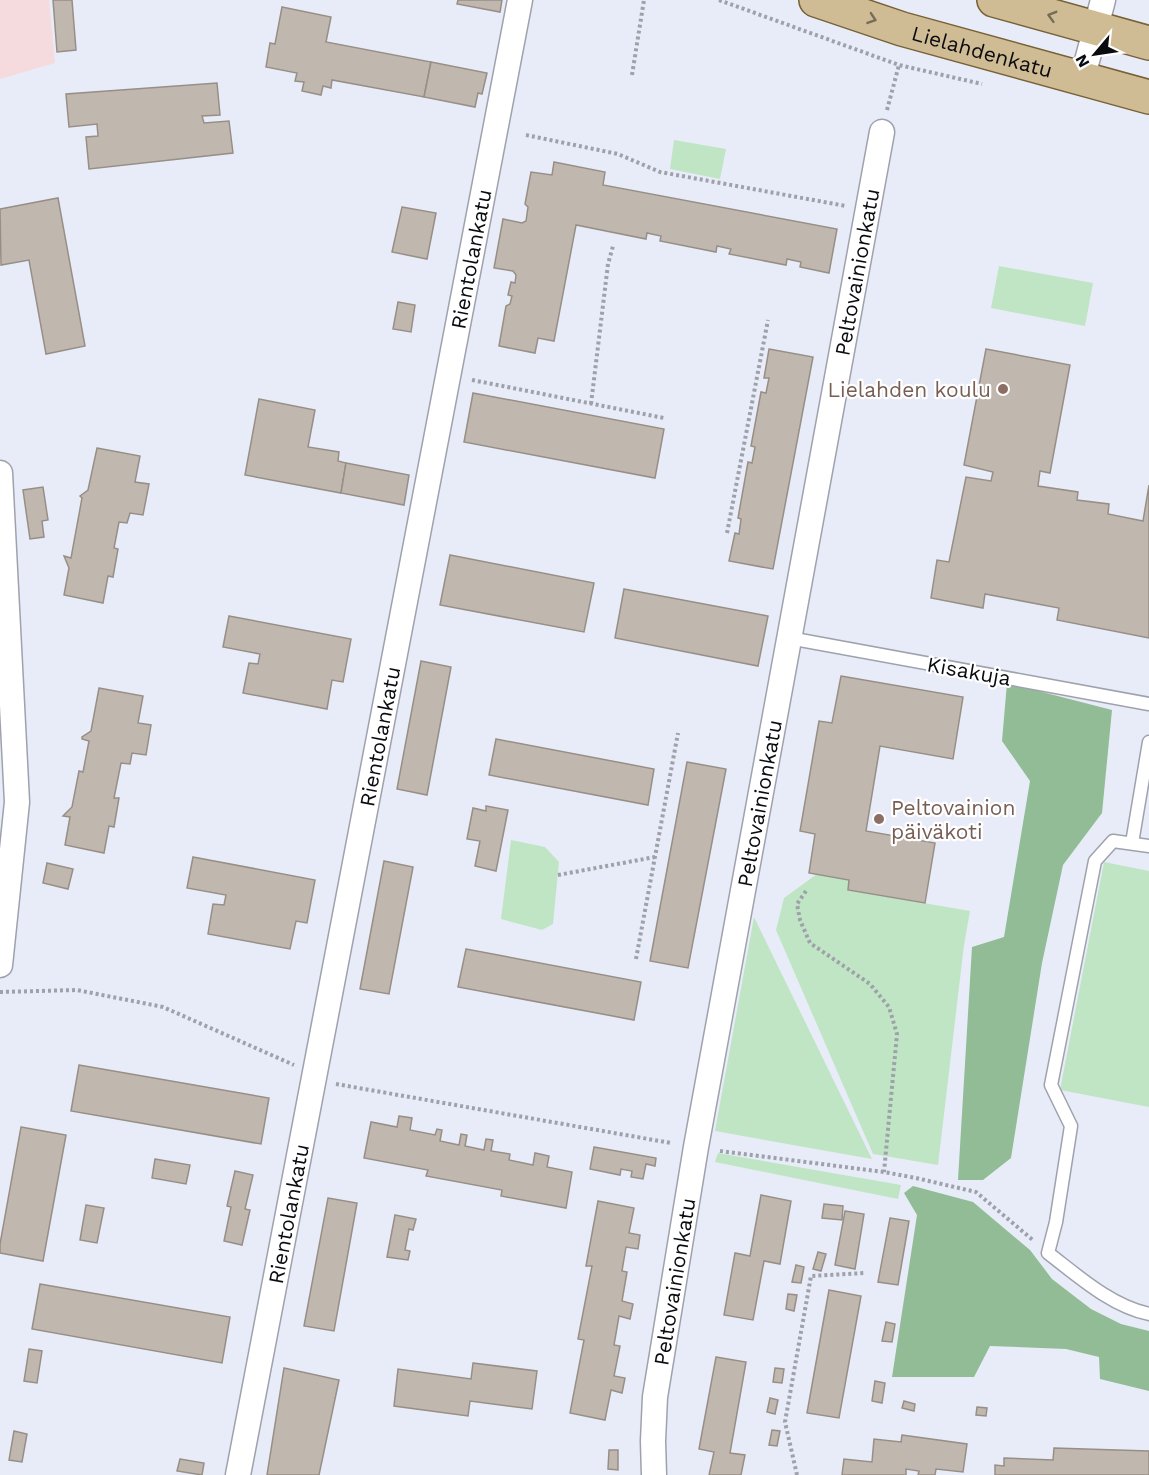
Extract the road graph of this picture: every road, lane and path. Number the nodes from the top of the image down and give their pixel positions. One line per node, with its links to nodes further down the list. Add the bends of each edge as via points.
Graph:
1 (520, 0): 16 (street, Rientolankatu)
2 (644, 0): 8 (path)
3 (816, 0): 9 (main road, Lielahdenkatu, one-way to 9, via 902,29)
4 (994, 0): 5 (main road, one-way to 4)
5 (1100, 14): 6 (main road); 9 (street)
6 (1149, 43)
7 (899, 64): 11 (path)
8 (632, 75)
9 (1083, 80): 10 (main road, Lielahdenkatu)
10 (1149, 97)
11 (882, 132): 13 (street, Peltovainionkatu)
12 (526, 135): 13 (path, via 618,154 660,172)
13 (867, 210): 21 (street, Peltovainionkatu)
14 (613, 246): 17 (path)
15 (768, 320): 20 (path)
16 (448, 375): 17 (path); 35 (street, Rientolankatu)
17 (591, 404): 18 (path)
18 (664, 418)
19 (0, 472): 26 (street)
20 (727, 533)
21 (789, 638): 22 (lane, Kisakuja); 36 (street, Peltovainionkatu)
22 (1149, 704)
23 (678, 733): 29 (path)
24 (1149, 742): 27 (lane)
25 (0, 779): 26 (street)
26 (17, 802): 33 (street)
27 (1132, 843): 28 (lane); 38 (lane, via 1113,841 1095,861 1051,1085 1071,1126)
28 (1149, 846)
29 (655, 857): 30 (path); 32 (path)
30 (558, 875)
31 (806, 891): 37 (path, via 797,904 810,943 870,984 889,1007 897,1034)
32 (636, 959)
33 (0, 965)
34 (0, 992): 35 (path, via 77,990 163,1007)
35 (314, 1074): 36 (path, via 336,1084); 41 (street, Rientolankatu)
36 (696, 1147): 37 (path); 42 (street, Peltovainionkatu, via 655,1397)
37 (884, 1172): 38 (path, via 976,1192)
38 (1048, 1253): 40 (lane, via 1100,1292)
39 (864, 1274): 43 (path, via 811,1276 785,1422)
40 (1149, 1314)
41 (238, 1475)
42 (654, 1475)
43 (797, 1475)

